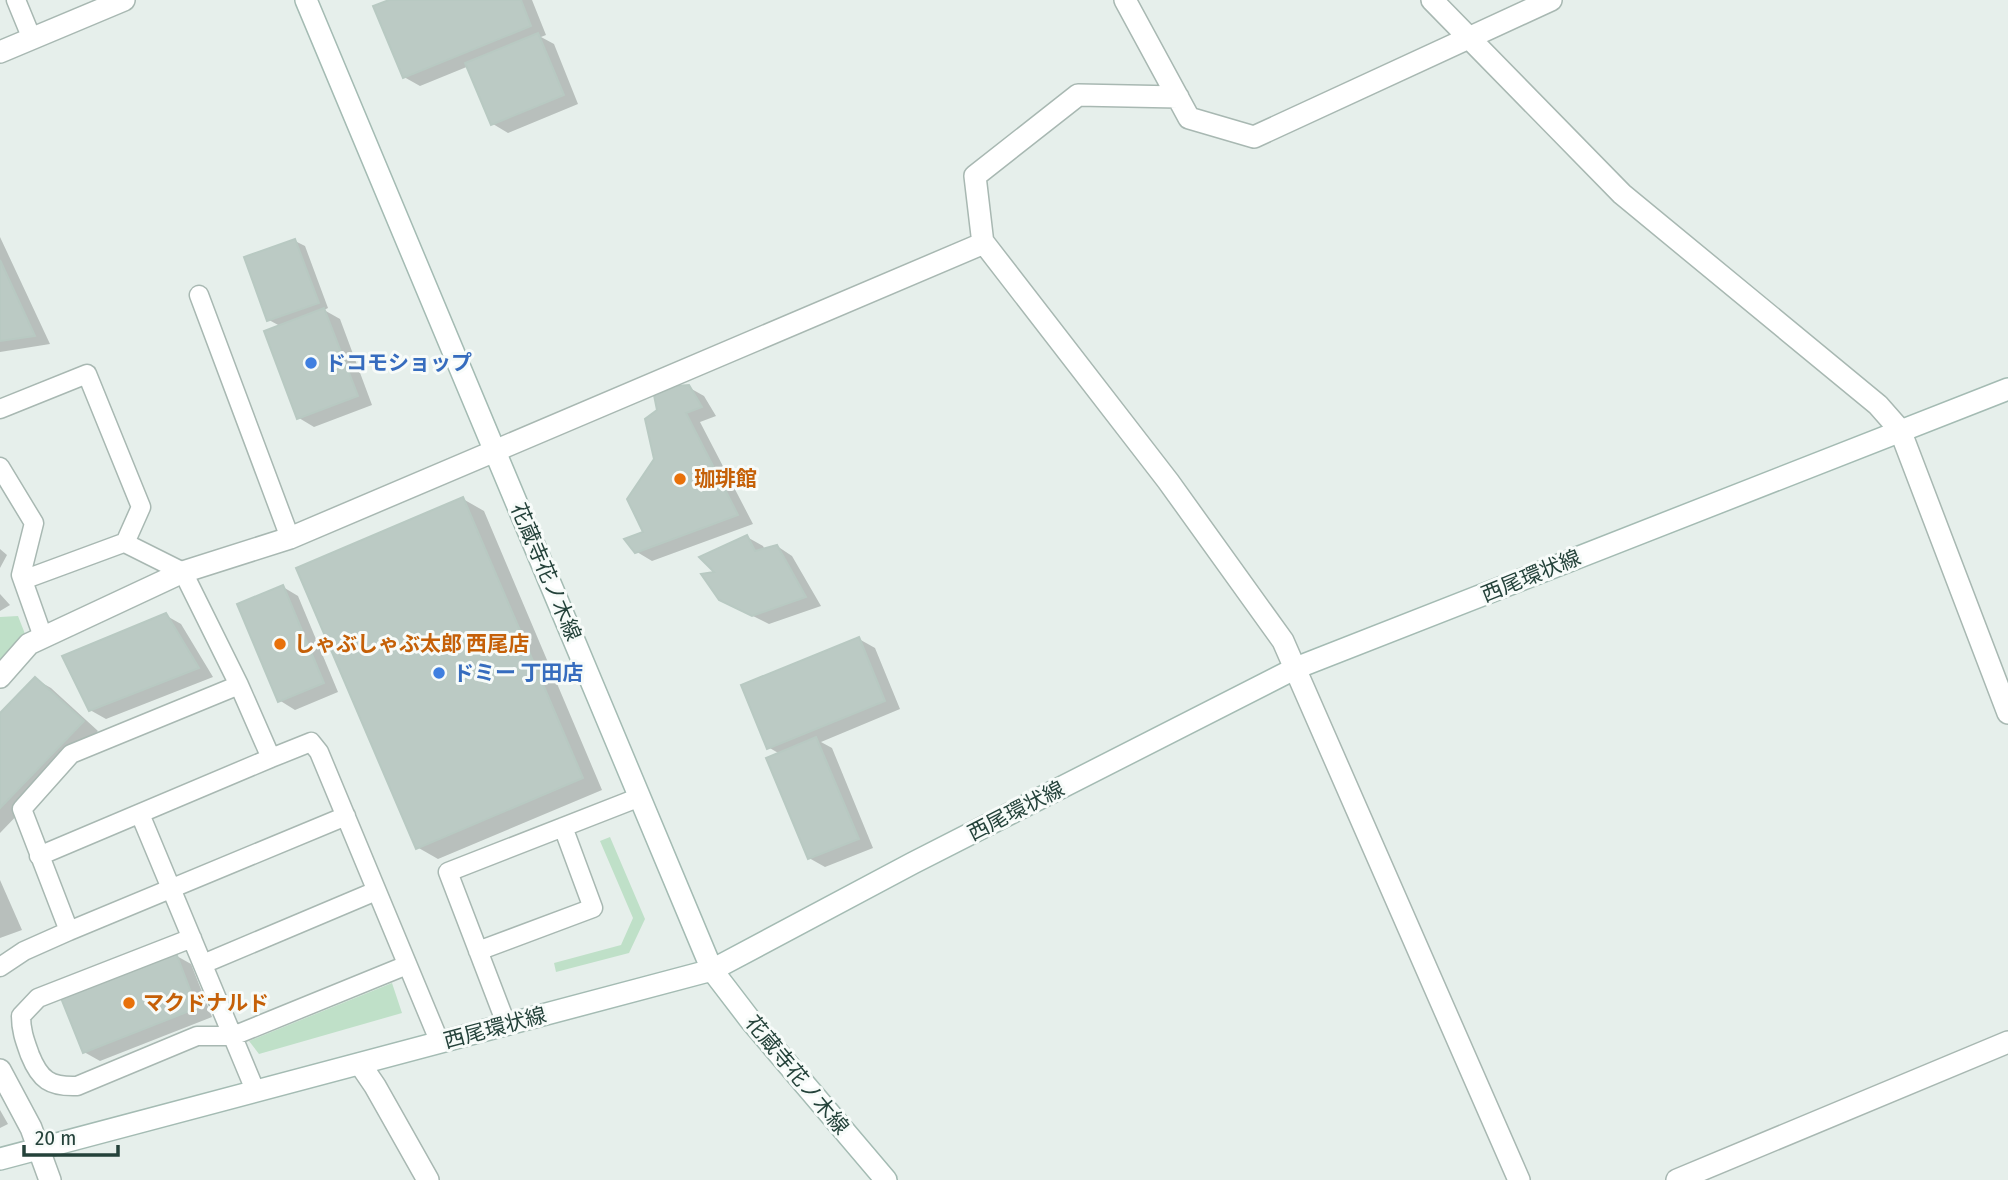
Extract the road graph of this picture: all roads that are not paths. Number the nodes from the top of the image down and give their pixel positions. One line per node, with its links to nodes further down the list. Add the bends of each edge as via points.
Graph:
1 (16, 0): 8 (lane)
2 (124, 0): 8 (street)
3 (306, 0): 16 (street, 花蔵寺花ノ木線)
4 (1125, 0): 10 (street)
5 (1432, 0): 7 (street)
6 (1551, 0): 7 (street)
7 (1469, 37): 10 (street, via 1254,137 1189,118); 15 (street, via 1622,194 1878,405)
8 (32, 39): 9 (street)
9 (0, 52)
10 (1178, 97): 11 (street, via 1078,95 975,176)
11 (983, 244): 16 (street); 23 (street, via 1168,481 1283,641)
12 (200, 295): 18 (lane)
13 (2008, 389): 15 (street, 西尾環状線)
14 (0, 410): 19 (lane, via 87,374 141,507)
15 (1900, 430): 23 (street, 西尾環状線); 26 (street)
16 (495, 451): 18 (street); 28 (street, 花蔵寺花ノ木線)
17 (0, 467): 21 (lane, via 34,523)
18 (290, 538): 20 (street)
19 (126, 542): 20 (lane); 21 (lane)
20 (183, 572): 22 (street); 25 (lane)
21 (23, 580): 22 (lane)
22 (43, 637): 24 (street, via 29,644)
23 (1296, 668): 41 (street, 西尾環状線); 54 (street)
24 (0, 677)
25 (239, 685): 27 (lane); 32 (lane, via 71,754 22,809)
26 (2008, 713)
27 (271, 758): 29 (lane); 30 (lane, via 311,742)
28 (640, 797): 31 (lane); 41 (street, 花蔵寺花ノ木線)
29 (140, 814): 32 (lane); 33 (lane)
30 (346, 816): 33 (lane); 34 (lane)
31 (563, 827): 37 (lane, via 593,908); 37 (lane, via 447,872)
32 (39, 856): 35 (lane)
33 (171, 888): 35 (lane); 36 (lane)
34 (376, 891): 38 (lane); 39 (lane)
35 (69, 931): 40 (lane)
36 (192, 938): 38 (lane); 43 (lane, via 38,998 21,1016 21,1031 38,1074 57,1084 77,1086 197,1036)
37 (478, 951): 42 (lane)
38 (203, 964): 43 (lane)
39 (407, 965): 43 (lane); 45 (lane)
40 (0, 967)
41 (712, 970): 42 (street, 西尾環状線); 53 (street, 花蔵寺花ノ木線)
42 (507, 1026): 45 (street, 西尾環状線)
43 (233, 1036): 48 (lane)
44 (2008, 1042): 55 (street)
45 (440, 1043): 46 (street, 西尾環状線)
46 (360, 1064): 48 (street, 西尾環状線); 52 (street)
47 (0, 1070): 49 (street)
48 (256, 1090): 49 (street, 西尾環状線)
49 (38, 1149): 50 (street, 西尾環状線); 51 (street)
50 (0, 1160)
51 (50, 1180)
52 (428, 1180)
53 (886, 1180)
54 (1519, 1180)
55 (1677, 1180)

